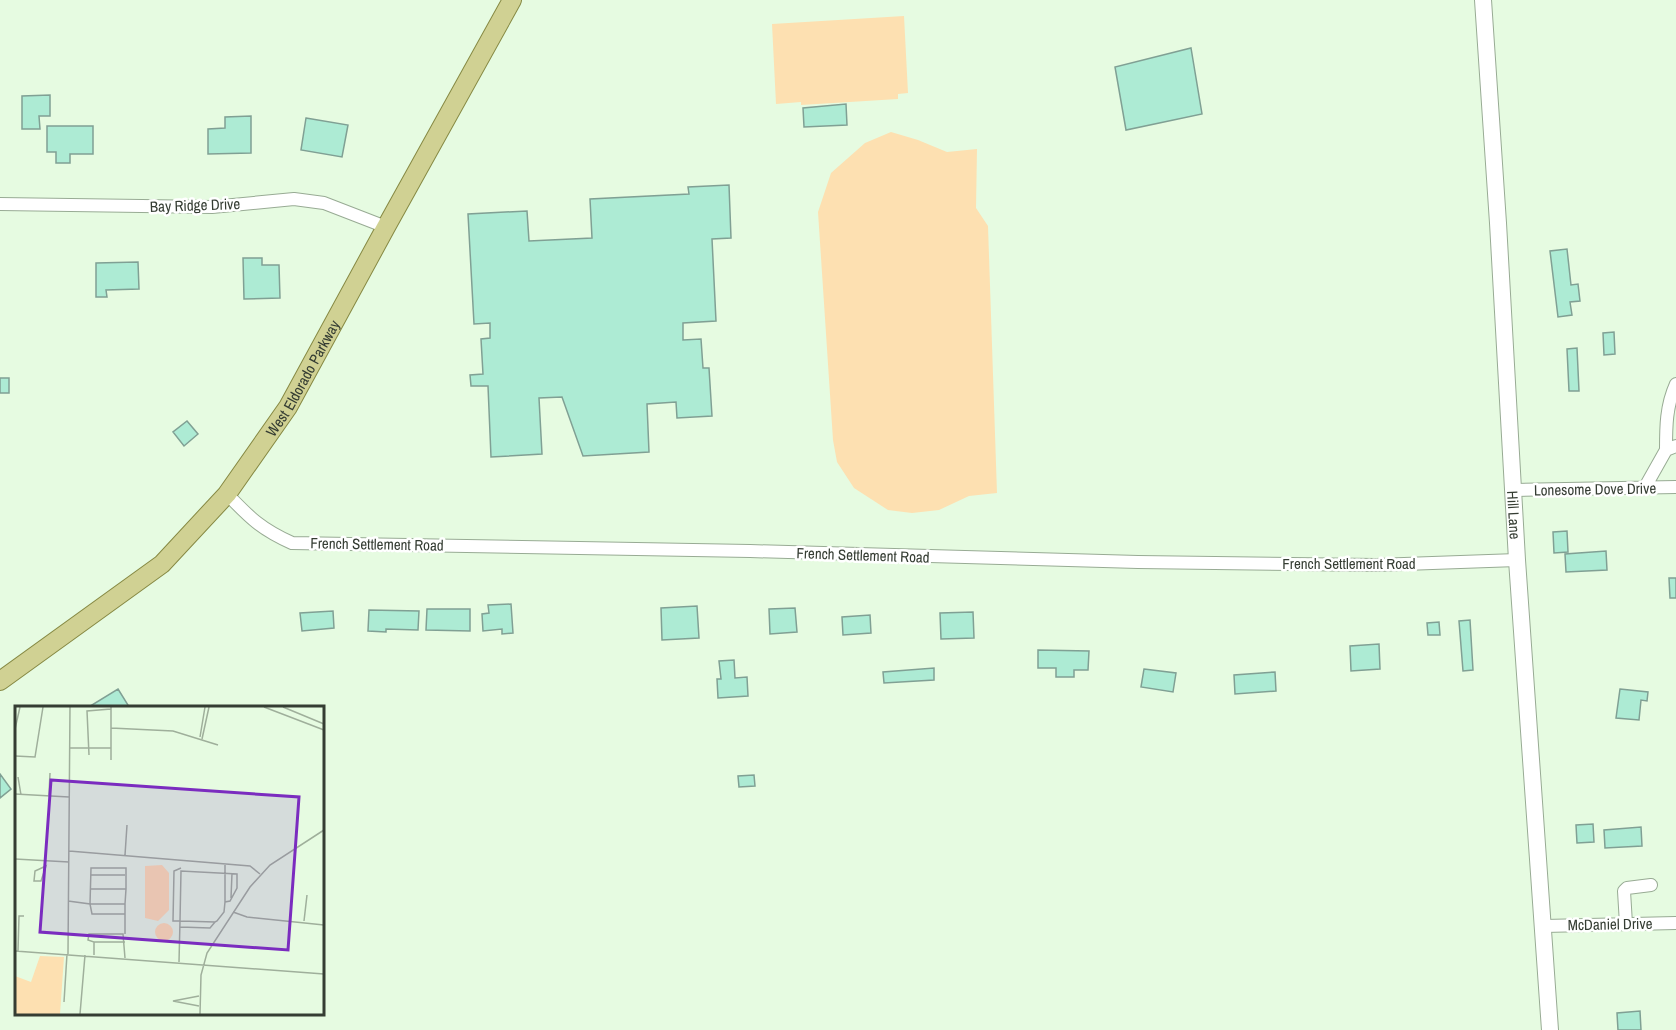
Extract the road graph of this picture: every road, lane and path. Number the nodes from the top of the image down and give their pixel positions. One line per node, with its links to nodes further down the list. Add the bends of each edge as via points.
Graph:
1 (512, 0): 4 (main road, West Eldorado Parkway)
2 (1484, 0): 9 (street, Hill Lane)
3 (0, 204): 4 (street, Bay Ridge Drive, via 212,207 294,199 324,203)
4 (386, 227): 10 (main road, West Eldorado Parkway, via 288,407)
5 (1676, 384): 6 (street, via 1667,415)
6 (1671, 448): 8 (street)
7 (1676, 487): 8 (street, Lonesome Dove Drive)
8 (1644, 489): 9 (street, Lonesome Dove Drive)
9 (1514, 490): 11 (street, Hill Lane)
10 (227, 494): 11 (street, French Settlement Road, via 253,521 292,543 1138,562 1376,565); 12 (main road, West Eldorado Parkway, via 162,564)
11 (1517, 560): 16 (street, Hill Lane)
12 (0, 681)
13 (1651, 885): 15 (street, via 1624,891)
14 (1676, 923): 15 (street, McDaniel Drive)
15 (1626, 924): 16 (street, McDaniel Drive)
16 (1544, 926): 17 (street, Hill Lane)
17 (1550, 1030)

